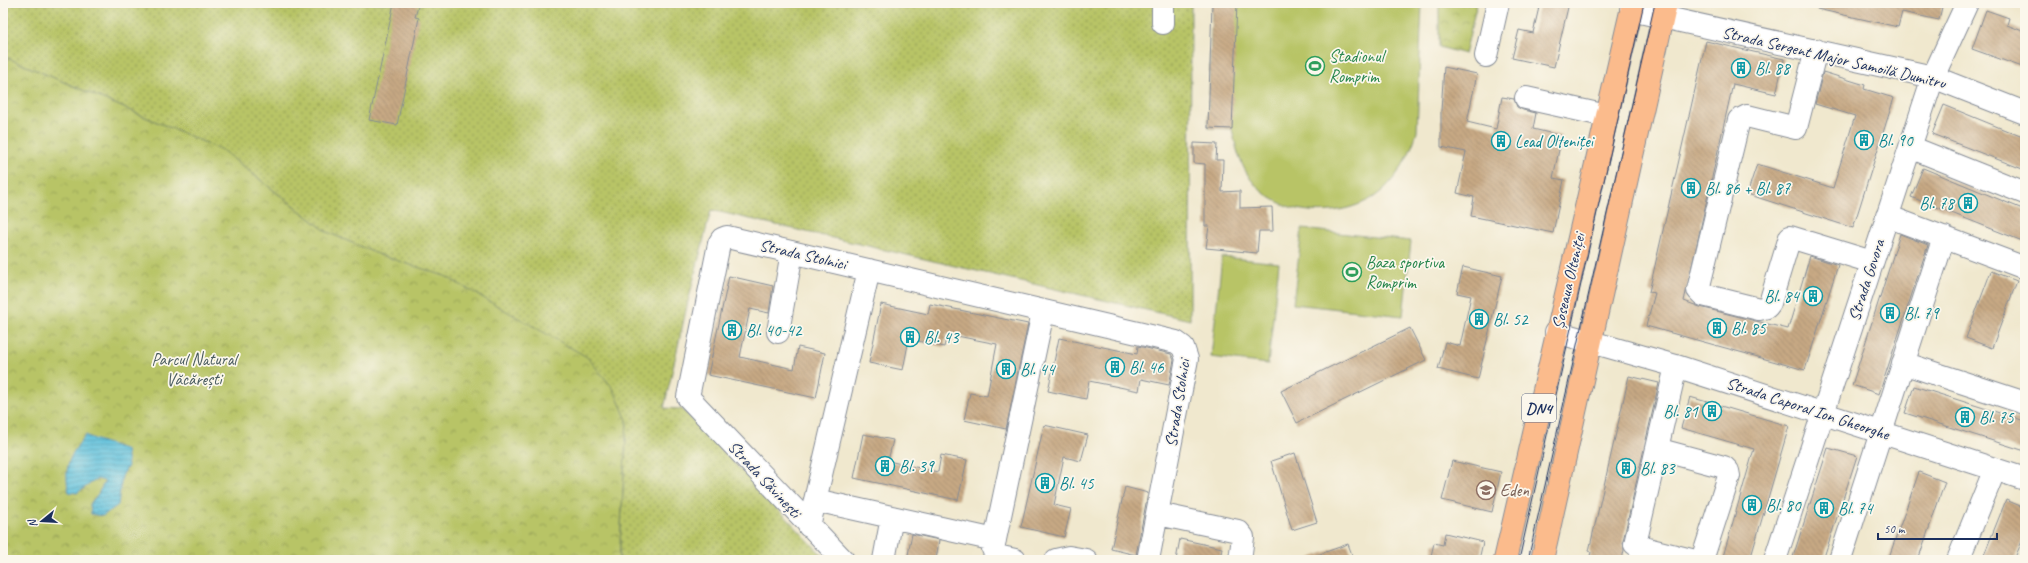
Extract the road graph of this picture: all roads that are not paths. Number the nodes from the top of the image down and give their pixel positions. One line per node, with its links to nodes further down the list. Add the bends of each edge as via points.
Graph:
1 (1498, 3): 6 (street)
2 (1967, 3): 7 (street, Strada Govora)
3 (1632, 6): 4 (street, Strada Sergent Major Samoilă Dumitru); 10 (main road, Șoseaua Olteniței / DN4)
4 (1664, 10): 5 (street, Strada Sergent Major Samoilă Dumitru); 22 (main road, Șoseaua Olteniței / DN4)
5 (1816, 50): 7 (street, Strada Sergent Major Samoilă Dumitru); 16 (street, via 1796,128 1747,116 1739,120 1698,290 1703,295 1750,307 1767,307 1790,237)
6 (1486, 56)
7 (1933, 77): 9 (street, Strada Sergent Major Samoilă Dumitru); 11 (street, Strada Govora)
8 (1526, 98): 10 (street)
9 (2025, 113)
10 (1607, 116): 21 (main road, Șoseaua Olteniței / DN4)
11 (1910, 147): 12 (street); 13 (street, Strada Govora)
12 (2025, 193)
13 (1887, 216): 14 (street); 16 (street, Strada Govora)
14 (1944, 237): 17 (street); 23 (street)
15 (792, 252): 18 (street, Strada Stolnici); 20 (street); 25 (street, Strada Stolnici, via 722,238)
16 (1872, 262): 27 (street, Strada Govora)
17 (2025, 268)
18 (869, 270): 19 (street, Strada Stolnici); 32 (street)
19 (1042, 312): 33 (street, Strada Stolnici, via 1176,342 1183,347 1187,359); 36 (street)
20 (778, 332)
21 (1556, 332): 22 (street, Strada Caporal Ion Gheorghe); 44 (main road, Șoseaua Olteniței / DN4)
22 (1590, 340): 24 (street, Strada Caporal Ion Gheorghe); 45 (main road, Șoseaua Olteniței / DN4)
23 (1903, 363): 26 (street); 28 (street)
24 (1676, 366): 27 (street, Strada Caporal Ion Gheorghe); 29 (street)
25 (688, 397): 35 (street, Strada Săvinești)
26 (2025, 403)
27 (1823, 413): 28 (street, Strada Caporal Ion Gheorghe); 48 (street, Strada Govora)
28 (1881, 432): 30 (street, Strada Caporal Ion Gheorghe); 49 (street)
29 (1657, 449): 46 (street, via 1635,544 1639,548); 47 (street, via 1724,467 1728,471 1729,476)
30 (1995, 469): 31 (street, Strada Caporal Ion Gheorghe); 50 (street)
31 (2025, 479)
32 (815, 500): 34 (street, Strada Săvinești); 35 (street)
33 (1158, 514): 42 (street); 43 (street, via 1238,531 1243,537)
34 (892, 517): 36 (street, Strada Săvinești); 38 (street)
35 (809, 526): 37 (street, Strada Săvinești)
36 (995, 540): 39 (street, via 994,554)
37 (843, 560)
38 (884, 560)
39 (1015, 560)
40 (1056, 560): 41 (street, via 1069,557)
41 (1086, 560)
42 (1148, 560)
43 (1240, 560)
44 (1505, 560)
45 (1542, 560)
46 (1691, 560)
47 (1702, 560)
48 (1775, 560)
49 (1840, 560)
50 (1958, 560)

